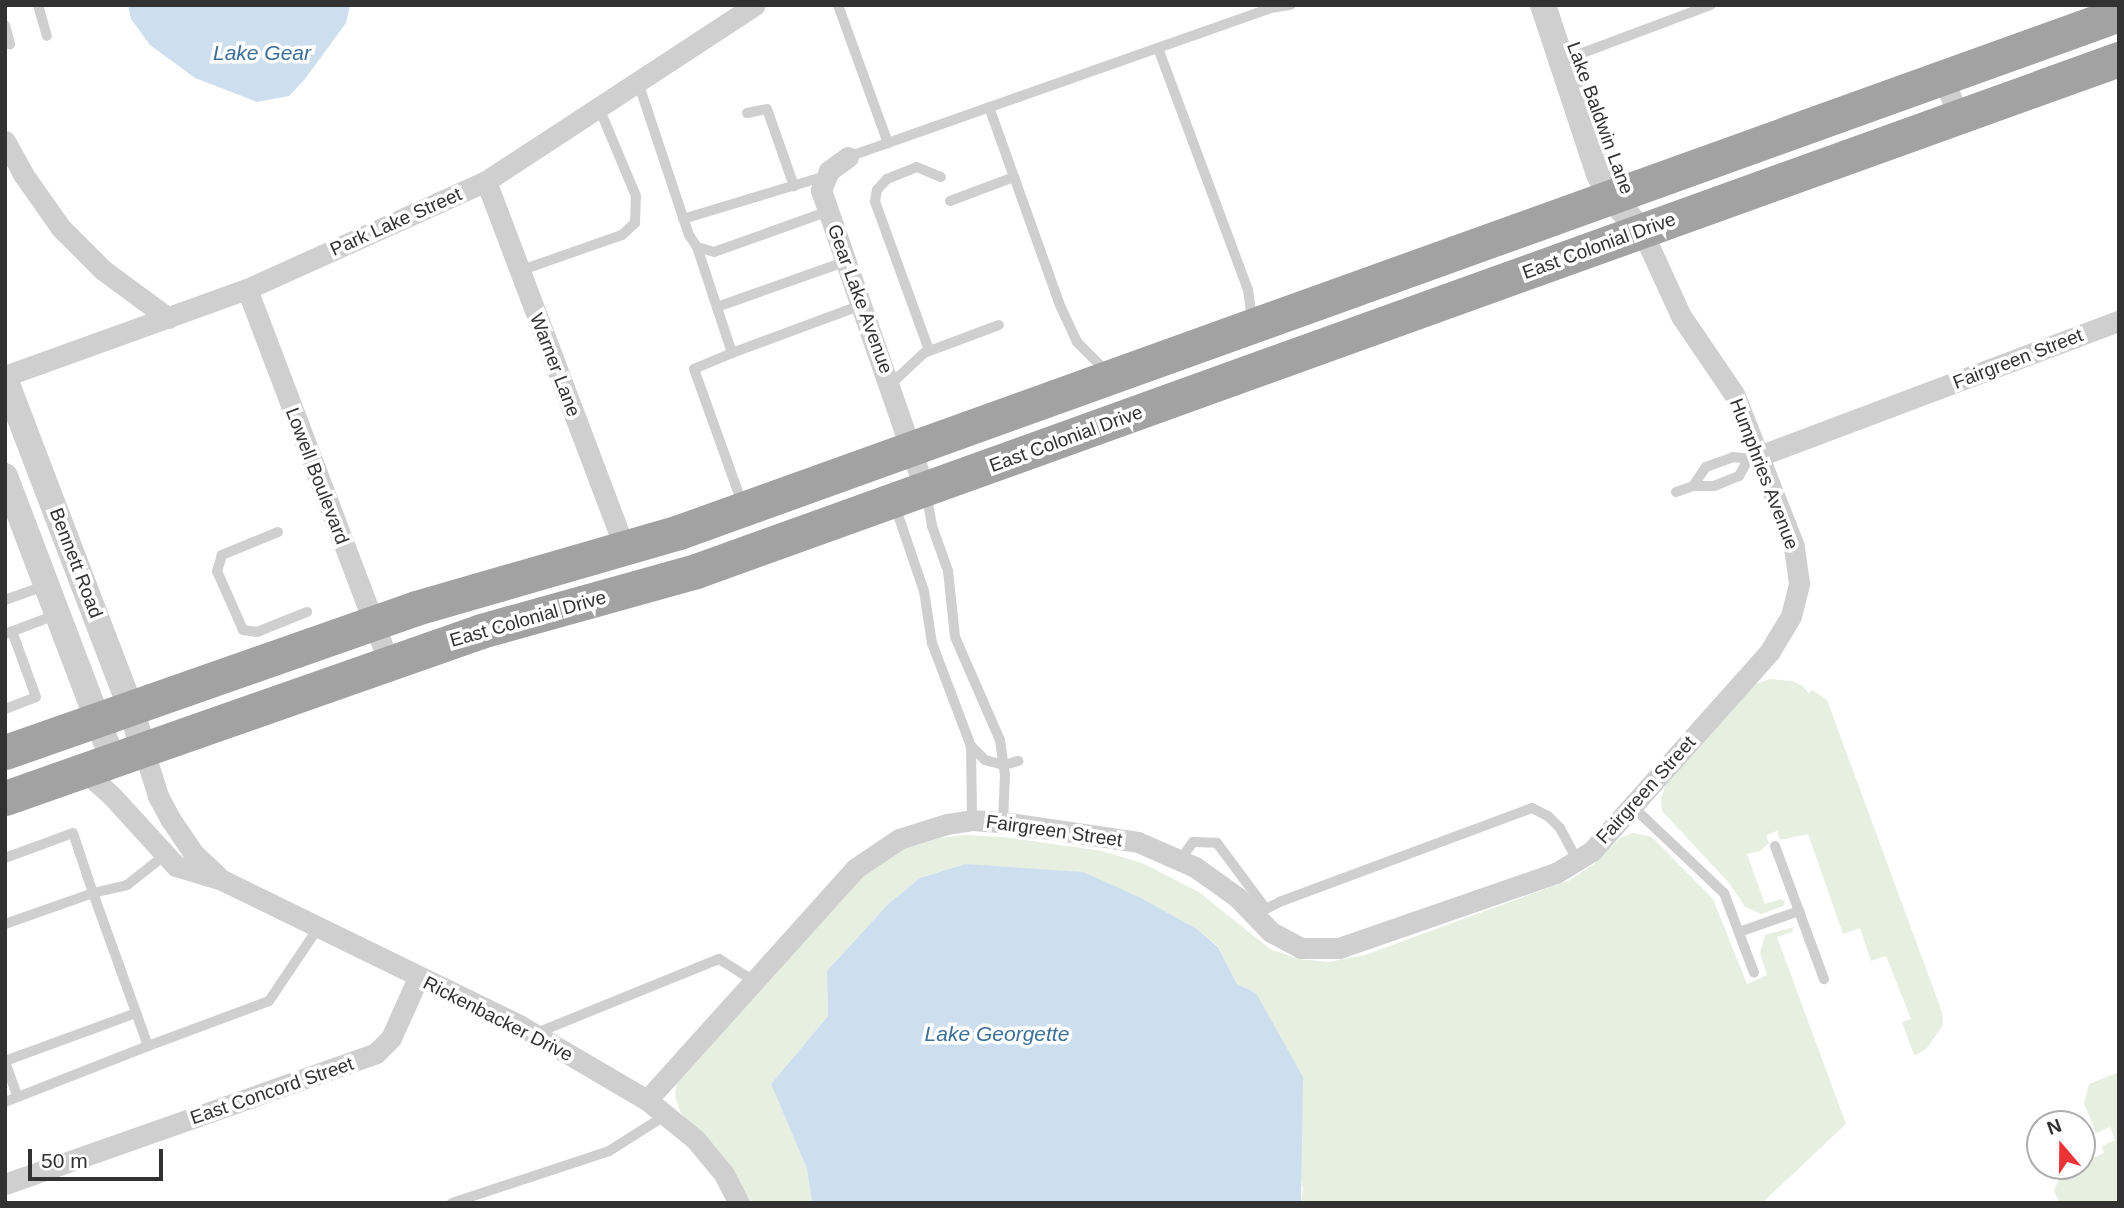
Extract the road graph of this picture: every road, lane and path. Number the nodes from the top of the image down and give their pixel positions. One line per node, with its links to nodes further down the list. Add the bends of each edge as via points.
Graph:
1 (38, 5): 10 (lane)
2 (755, 5): 16 (street, Park Lake Street)
3 (838, 5): 22 (lane)
4 (1291, 5): 12 (lane)
5 (1543, 5): 30 (street, Lake Baldwin Lane, via 1599,174)
6 (1560, 5): 13 (street, Lake Baldwin Lane)
7 (1711, 5): 13 (lane)
8 (2104, 16): 15 (highway)
9 (5, 25): 11 (lane)
10 (47, 36)
11 (10, 44)
12 (1158, 48): 17 (lane); 44 (lane, via 1248,290)
13 (1577, 55): 30 (street, Lake Baldwin Lane)
14 (2119, 59): 20 (highway, East Colonial Drive)
15 (1943, 78): 20 (street); 30 (highway)
16 (638, 82): 18 (street, Park Lake Street); 33 (lane)
17 (989, 107): 22 (lane); 27 (lane)
18 (599, 108): 28 (street, Park Lake Street); 37 (lane, via 636,196 635,223 622,235)
19 (747, 113): 29 (lane, via 767,109)
20 (1959, 117): 34 (highway, East Colonial Drive)
21 (5, 141): 24 (street)
22 (888, 143): 23 (lane)
23 (848, 157): 25 (street)
24 (12, 169): 41 (street, via 103,270)
25 (825, 176): 29 (lane); 32 (street, Gear Lake Avenue, via 821,190)
26 (941, 177): 45 (lane, via 917,167 887,179 877,190 875,202)
27 (1014, 177): 31 (lane); 47 (lane, via 1077,342)
28 (486, 181): 37 (street, Warner Lane); 38 (street, Park Lake Street)
29 (794, 186): 33 (lane)
30 (1618, 195): 34 (street, Lake Baldwin Lane); 44 (highway)
31 (950, 201)
32 (829, 211): 35 (lane, via 714,252); 36 (street, Gear Lake Avenue)
33 (683, 219): 35 (lane)
34 (1642, 231): 50 (highway, East Colonial Drive); 52 (street, Humphries Avenue, via 1682,316 1734,394)
35 (697, 247): 40 (lane)
36 (846, 261): 39 (street, Gear Lake Avenue); 40 (lane)
37 (519, 271): 60 (street, Warner Lane)
38 (247, 289): 41 (street, Park Lake Street); 67 (street, Lowell Boulevard)
39 (862, 304): 46 (lane); 49 (street, Gear Lake Avenue)
40 (717, 307): 46 (lane)
41 (168, 318): 48 (street, Park Lake Street)
42 (2119, 321): 52 (street, Fairgreen Street)
43 (999, 325): 45 (lane)
44 (1253, 327): 47 (highway); 50 (highway, via 1235,359)
45 (929, 351): 49 (lane)
46 (732, 353): 57 (lane, via 694,369)
47 (1112, 377): 51 (highway)
48 (5, 378): 71 (street, Bennett Road)
49 (891, 384): 51 (street, Gear Lake Avenue)
50 (1198, 391): 56 (highway, East Colonial Drive)
51 (914, 449): 56 (street); 56 (street, Gear Lake Avenue); 57 (highway)
52 (1754, 458): 54 (lane, via 1740,476 1714,486); 54 (lane, via 1733,457 1706,467); 69 (street, Humphries Avenue, via 1794,546 1799,583 1791,616)
53 (5, 476): 61 (street, Bennett Road)
54 (1693, 486): 55 (lane)
55 (1676, 492)
56 (910, 495): 62 (highway, East Colonial Drive); 74 (lane, via 932,643); 78 (lane, via 932,526 948,571 955,637 1000,740)
57 (745, 509): 59 (highway)
58 (278, 532): 65 (lane, via 222,555 218,571 243,630 257,632)
59 (679, 532): 60 (highway); 62 (highway, via 643,561)
60 (625, 549): 64 (highway, via 610,573); 67 (highway)
61 (47, 585): 63 (lane); 66 (street, Bennett Road)
62 (628, 591): 64 (highway, East Colonial Drive)
63 (5, 600)
64 (558, 609): 70 (highway, East Colonial Drive)
65 (307, 612)
66 (58, 614): 68 (lane); 73 (street, Bennett Road)
67 (373, 622): 70 (street, Lowell Boulevard); 71 (highway)
68 (9, 633): 72 (lane, via 36,696)
69 (1770, 650): 80 (street, Fairgreen Street)
70 (389, 662): 76 (highway, East Colonial Drive)
71 (130, 706): 73 (highway); 76 (street, Bennett Road)
72 (5, 709)
73 (98, 718): 75 (highway); 76 (street, Bennett Road)
74 (971, 746): 78 (lane, via 985,760); 82 (lane)
75 (5, 752)
76 (112, 759): 79 (highway, East Colonial Drive); 81 (street, Rickenbacker Drive); 81 (street, Rickenbacker Drive); 89 (street, Rickenbacker Drive, via 155,787 193,853)
77 (1018, 761): 78 (lane)
78 (1004, 765): 83 (lane)
79 (5, 798)
80 (1632, 806): 88 (street, Fairgreen Street); 95 (lane, via 1724,893)
81 (132, 817): 85 (street, Rickenbacker Drive)
82 (972, 820): 83 (street, Fairgreen Street); 99 (street, Fairgreen Street, via 899,839 856,868)
83 (1003, 822): 87 (street, Fairgreen Street, via 1138,842)
84 (1774, 846): 91 (lane)
85 (165, 855): 89 (street, Rickenbacker Drive, via 176,866); 90 (lane, via 127,886)
86 (5, 858): 90 (lane, via 74,833)
87 (1180, 860): 92 (street, Fairgreen Street); 92 (lane, via 1194,842 1217,843)
88 (1577, 860): 92 (street, Fairgreen Street, via 1556,873 1339,948 1301,948 1271,932); 92 (lane, via 1560,828 1532,808)
89 (222, 880): 94 (street, Rickenbacker Drive)
90 (93, 894): 93 (lane); 100 (lane)
91 (1799, 911): 95 (lane); 98 (lane)
92 (1260, 912)
93 (5, 924)
94 (318, 928): 97 (street, Rickenbacker Drive); 102 (lane, via 269,1002)
95 (1739, 932): 96 (lane)
96 (1754, 973)
97 (418, 978): 101 (street, Rickenbacker Drive); 108 (street, East Concord Street, via 391,1038 376,1053)
98 (1824, 979)
99 (754, 981): 101 (lane, via 719,958); 105 (street, Fairgreen Street)
100 (136, 1013): 102 (lane); 103 (lane)
101 (534, 1034): 105 (street, Rickenbacker Drive)
102 (148, 1046): 104 (lane)
103 (5, 1061): 104 (lane)
104 (18, 1097): 106 (lane)
105 (647, 1100): 107 (street, Rickenbacker Drive)
106 (5, 1102)
107 (666, 1115): 109 (lane, via 609,1151); 110 (street, Rickenbacker Drive, via 695,1139 724,1174)
108 (5, 1184)
109 (452, 1203)
110 (738, 1203)

